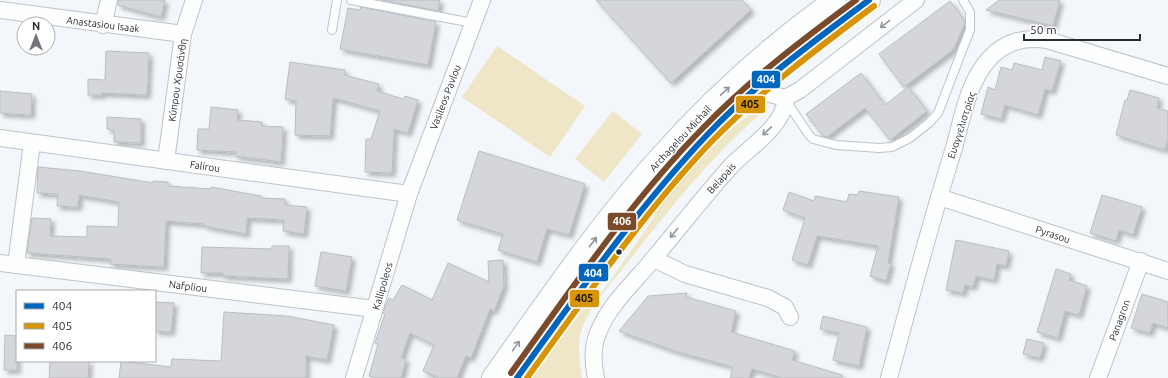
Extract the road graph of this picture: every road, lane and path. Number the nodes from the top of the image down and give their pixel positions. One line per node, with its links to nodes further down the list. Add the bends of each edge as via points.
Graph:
1 (109, 0): 13 (street)
2 (194, 0): 16 (street, Κύπρου Χρυσάνθη)
3 (338, 0): 15 (lane)
4 (351, 0): 14 (lane)
5 (482, 0): 14 (street, Vasileos Pavlou)
6 (820, 0): 12 (street)
7 (835, 0): 12 (main road, Archagelou Michail)
8 (869, 0): 18 (main road, Archagelou Michail, via 782,65)
9 (916, 0): 19 (street, one-way to 19, via 813,80)
10 (963, 0): 19 (lane, via 970,12 970,30 938,113 910,138 892,147 879,148 824,143 809,135)
11 (0, 10): 13 (street, Anastasiou Isaak)
12 (809, 19): 33 (main road, Archagelou Michail, one-way to 12, via 605,226 659,158 723,93)
13 (103, 24): 16 (street, Anastasiou Isaak)
14 (473, 24): 23 (street, Vasileos Pavlou)
15 (332, 30)
16 (183, 34): 22 (street, Κύπρου Χρυσάνθη)
17 (1168, 76): 24 (street, Ευαγγελιστρίας, via 1047,40 1014,40 988,59 979,73 970,93)
18 (750, 94): 19 (street, via 770,94); 34 (main road, Archagelou Michail, via 708,134 670,176 606,257)
19 (784, 98): 25 (street, Belapais, one-way to 25, via 785,106 777,121 732,165)
20 (0, 138): 21 (street, Falirou)
21 (32, 143): 22 (street, Falirou); 28 (street)
22 (166, 161): 23 (street, Falirou)
23 (409, 194): 30 (street, Kallipoleos)
24 (939, 197): 26 (street, Pyrasou); 36 (street, Ευαγγελιστρίας)
25 (654, 259): 31 (street, via 685,274 768,298 784,307); 35 (street, Belapais, via 625,291 597,334 594,360)
26 (1141, 261): 29 (street, Pyrasou); 37 (street, Panagron)
27 (0, 263): 28 (street, Nafpliou)
28 (16, 265): 30 (street, Nafpliou)
29 (1168, 271)
30 (375, 309): 32 (street, Kallipoleos)
31 (790, 317)
32 (354, 378)
33 (493, 378)
34 (517, 378)
35 (596, 378)
36 (889, 378)
37 (1098, 378)

